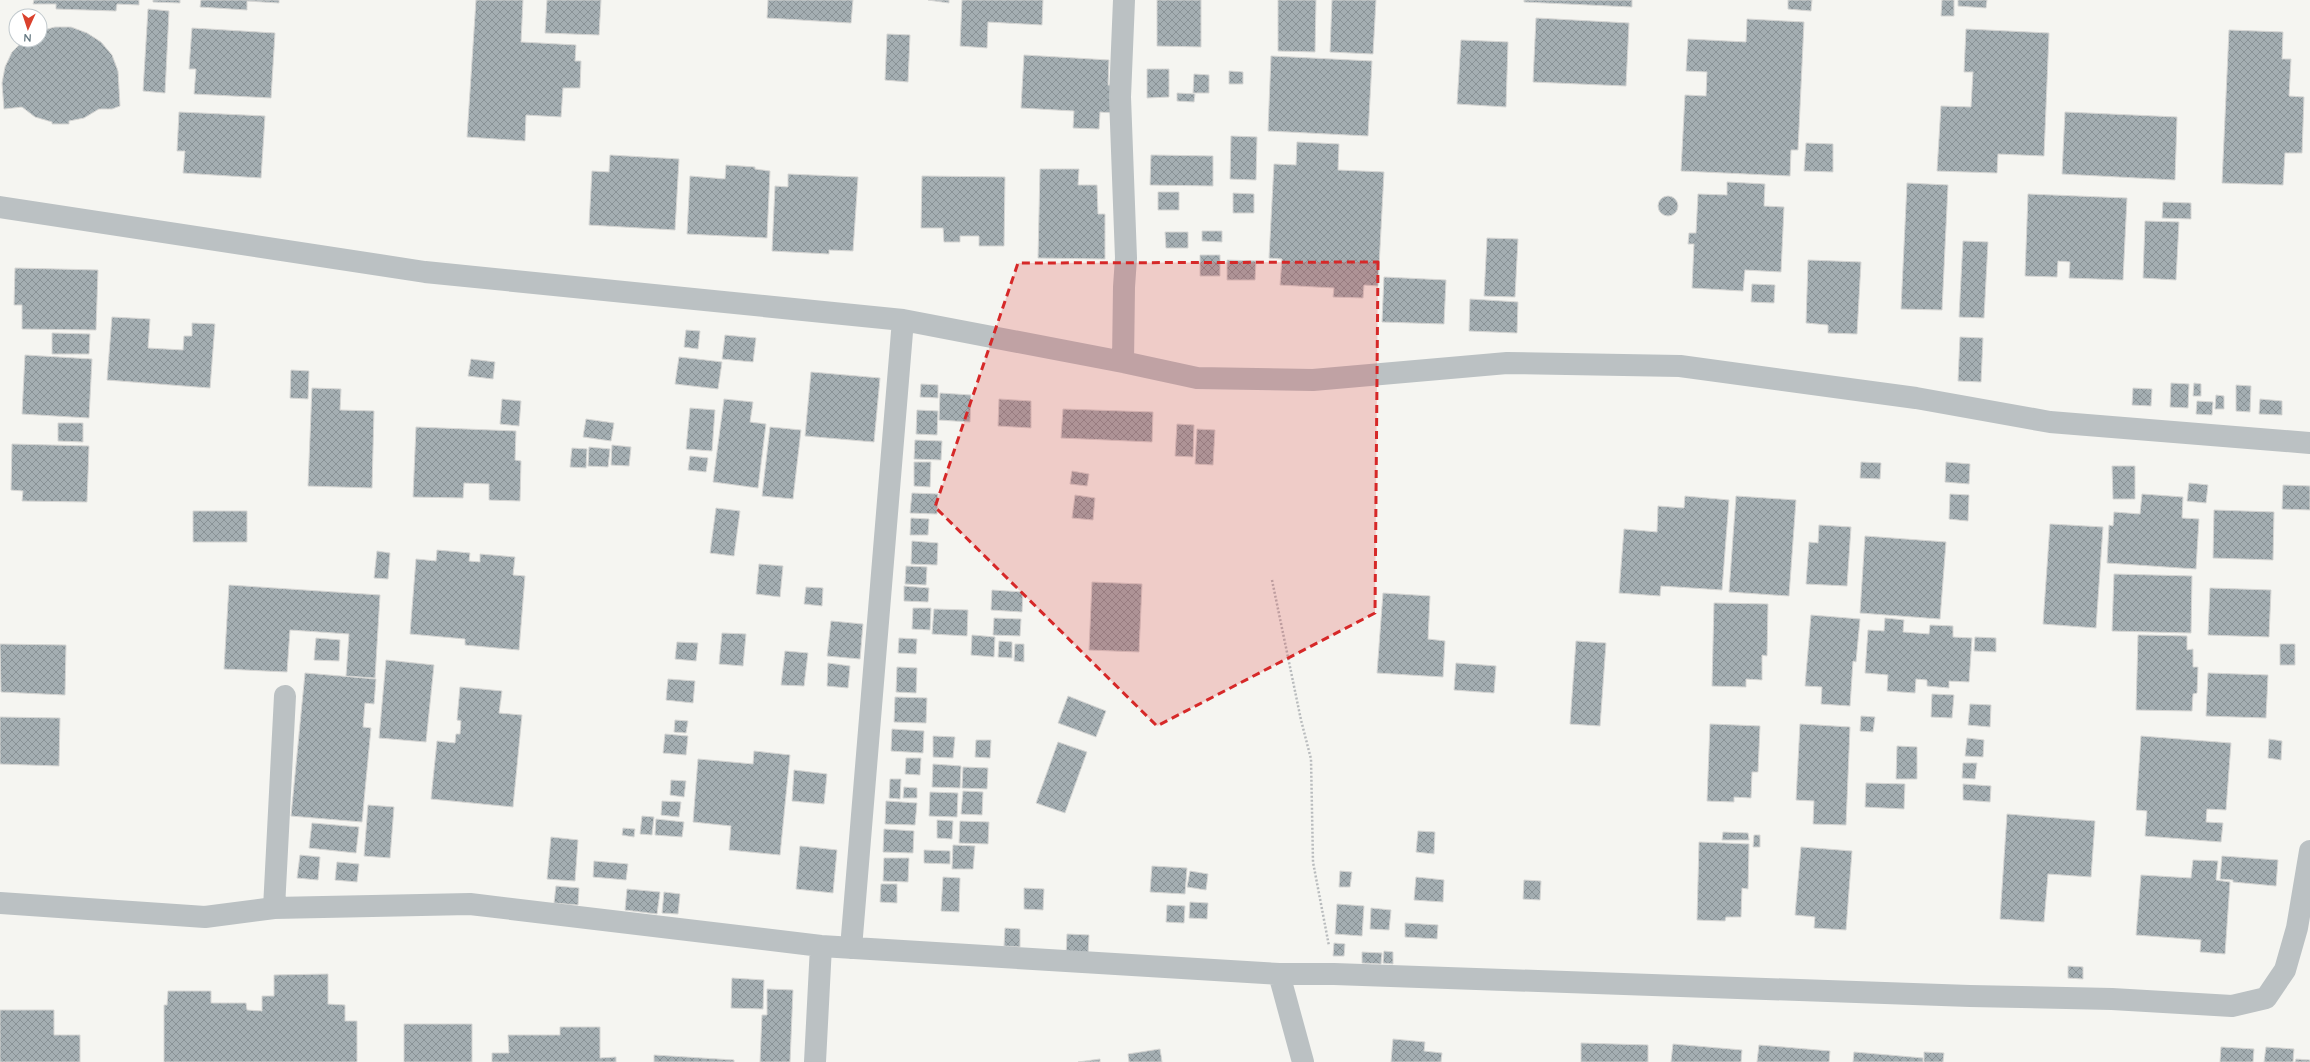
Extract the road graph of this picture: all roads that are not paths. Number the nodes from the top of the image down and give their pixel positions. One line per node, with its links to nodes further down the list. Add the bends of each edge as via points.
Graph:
1 (1124, 0): 4 (street, via 1120,97 1126,258)
2 (0, 207): 3 (street, via 425,272)
3 (903, 320): 4 (street); 11 (street)
4 (1123, 362): 5 (street, via 1197,378 1313,380 1507,363 1680,366 1916,398 2050,422)
5 (2310, 443)
6 (285, 696): 9 (street)
7 (2310, 851): 12 (street, via 2297,928 2285,970 2266,998 2232,1006 2112,999)
8 (0, 903): 9 (street, via 205,917)
9 (274, 908): 10 (street, via 470,904)
10 (821, 946): 11 (street); 13 (street)
11 (851, 948): 12 (street)
12 (1279, 974): 14 (street)
13 (815, 1062)
14 (1304, 1062)

